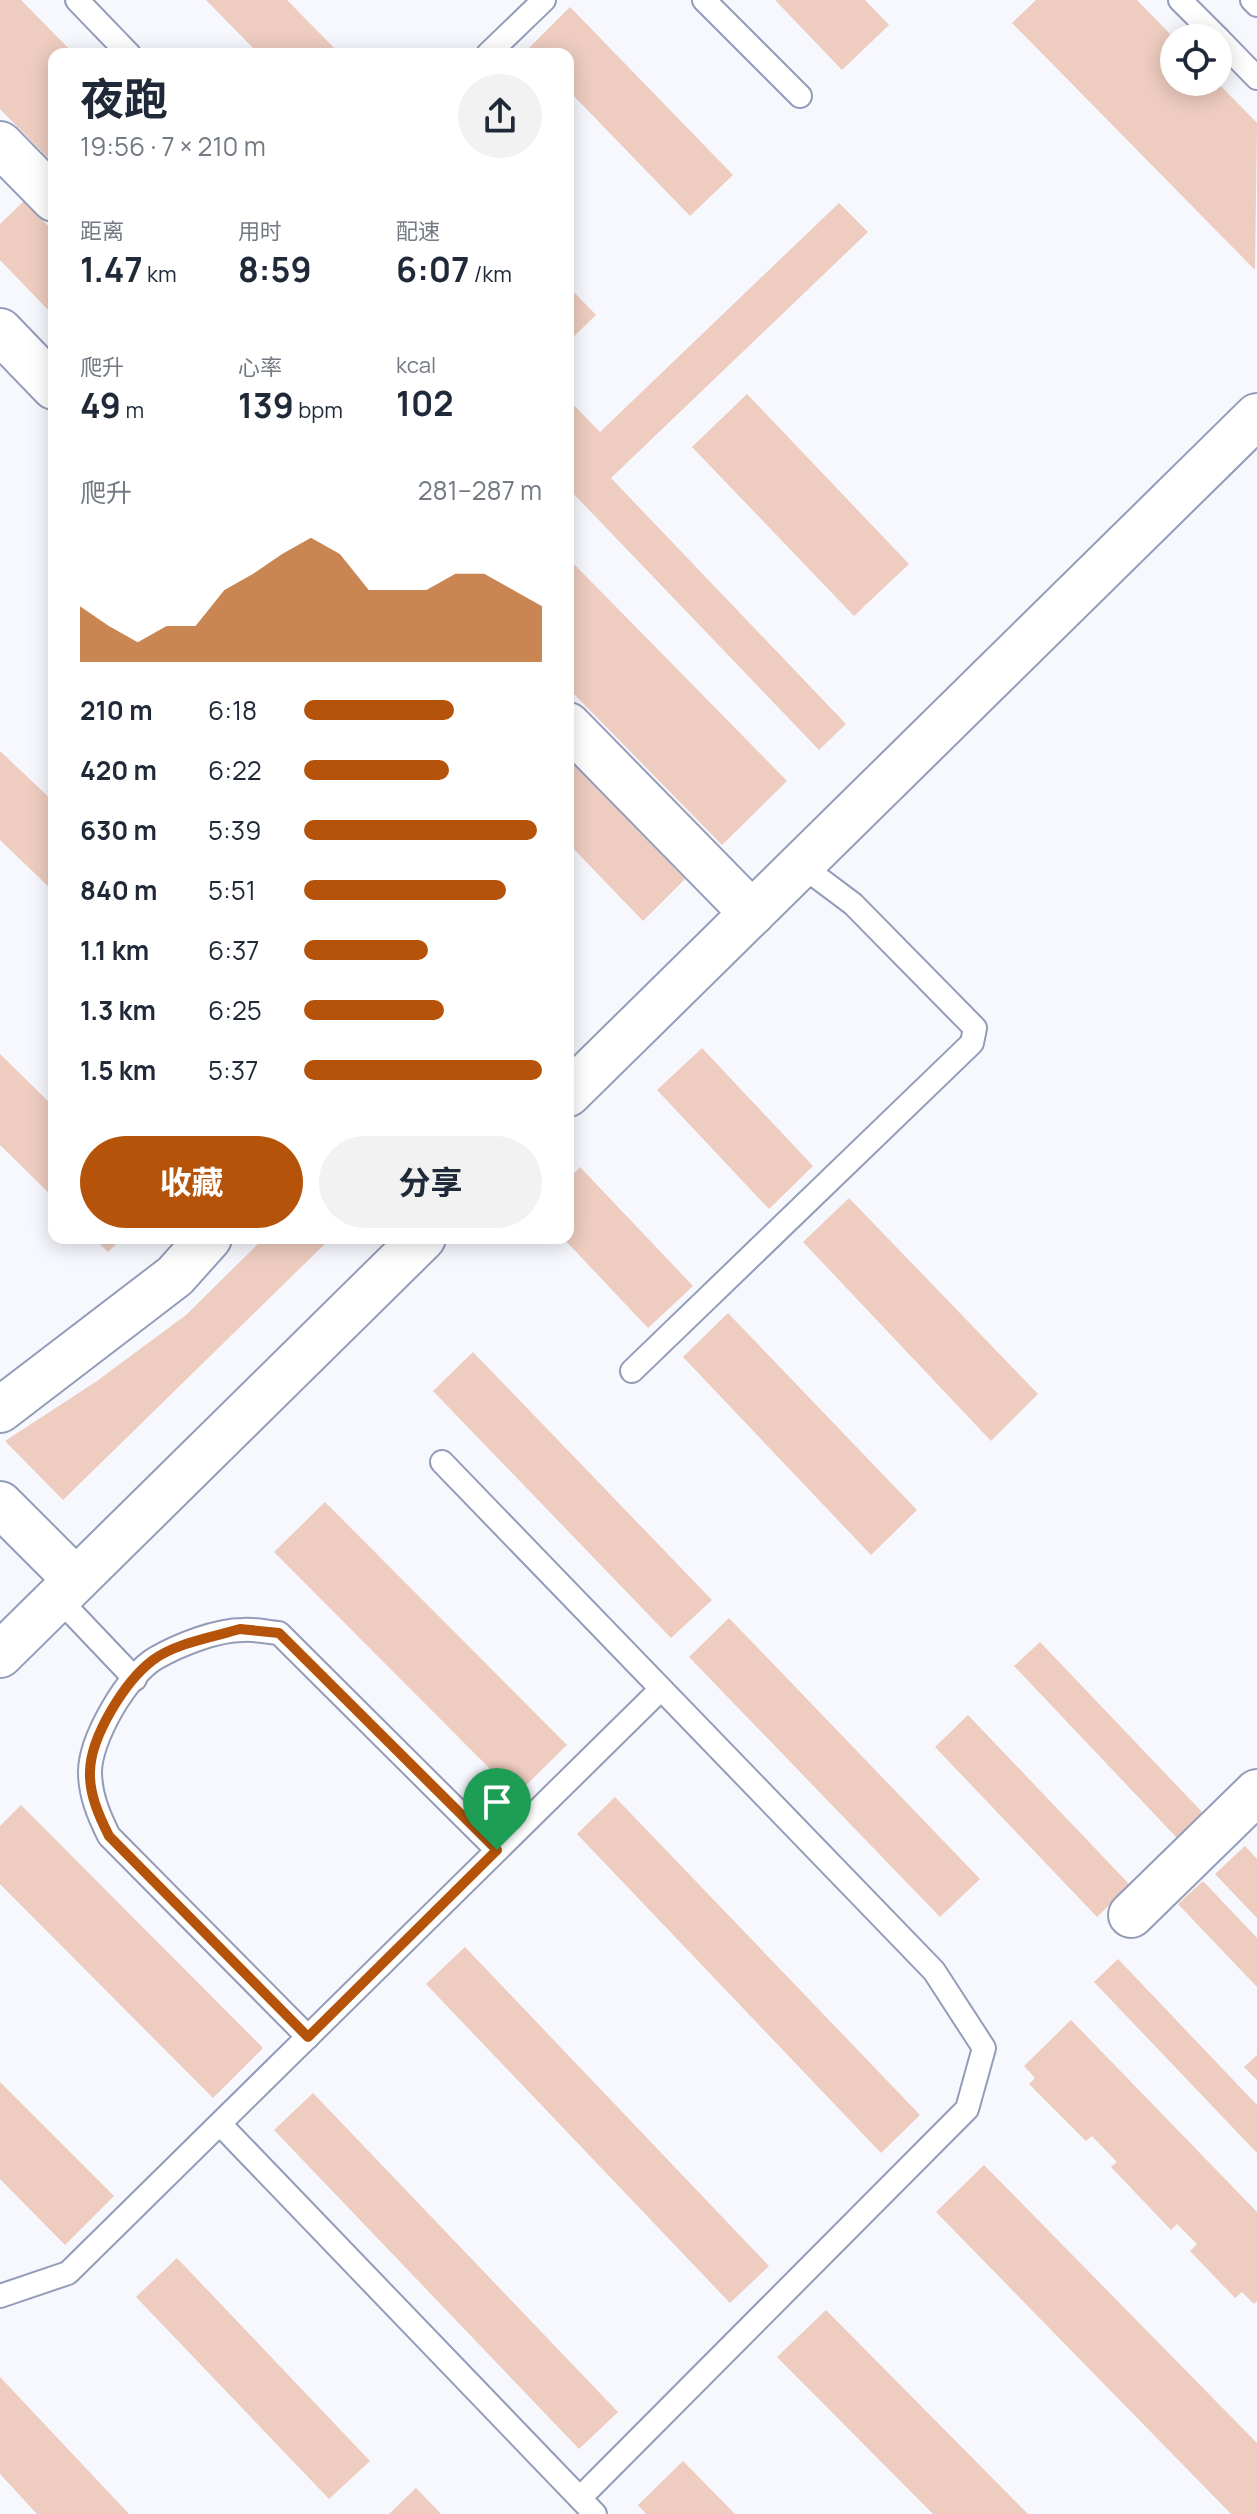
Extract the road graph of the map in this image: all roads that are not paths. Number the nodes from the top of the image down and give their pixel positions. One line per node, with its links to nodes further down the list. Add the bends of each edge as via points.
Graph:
1 (77, 0): 8 (lane)
2 (544, 0): 9 (lane)
3 (704, 0): 12 (lane)
4 (1180, 0): 7 (lane)
5 (1252, 0): 6 (lane)
6 (1257, 5)
7 (1204, 24)
8 (123, 48)
9 (494, 48)
10 (1232, 52): 11 (lane)
11 (1257, 78)
12 (800, 96)
13 (0, 144): 14 (street)
14 (48, 193)
15 (0, 331): 16 (street)
16 (48, 381)
17 (1257, 416): 19 (street)
18 (574, 731): 20 (street)
19 (801, 865): 20 (street); 24 (lane, via 853,904 975,1028 972,1043)
20 (752, 913): 21 (street)
21 (574, 1088)
22 (204, 1244): 25 (street, via 175,1276)
23 (417, 1244): 28 (street)
24 (632, 1371)
25 (0, 1410)
26 (442, 1462): 31 (lane)
27 (0, 1504): 28 (street)
28 (67, 1589): 29 (street); 30 (lane)
29 (0, 1655)
30 (135, 1679): 33 (lane, via 154,1659 202,1639 240,1629 279,1633); 35 (lane, via 102,1726 90,1770 96,1812 109,1836)
31 (661, 1689): 33 (lane); 38 (lane, via 934,1971 984,2048 967,2109)
32 (1257, 1792): 34 (street)
33 (497, 1850): 35 (lane)
34 (1131, 1915)
35 (308, 2037): 36 (lane)
36 (220, 2124): 37 (lane, via 68,2273); 38 (lane)
37 (0, 2296)
38 (588, 2506)

